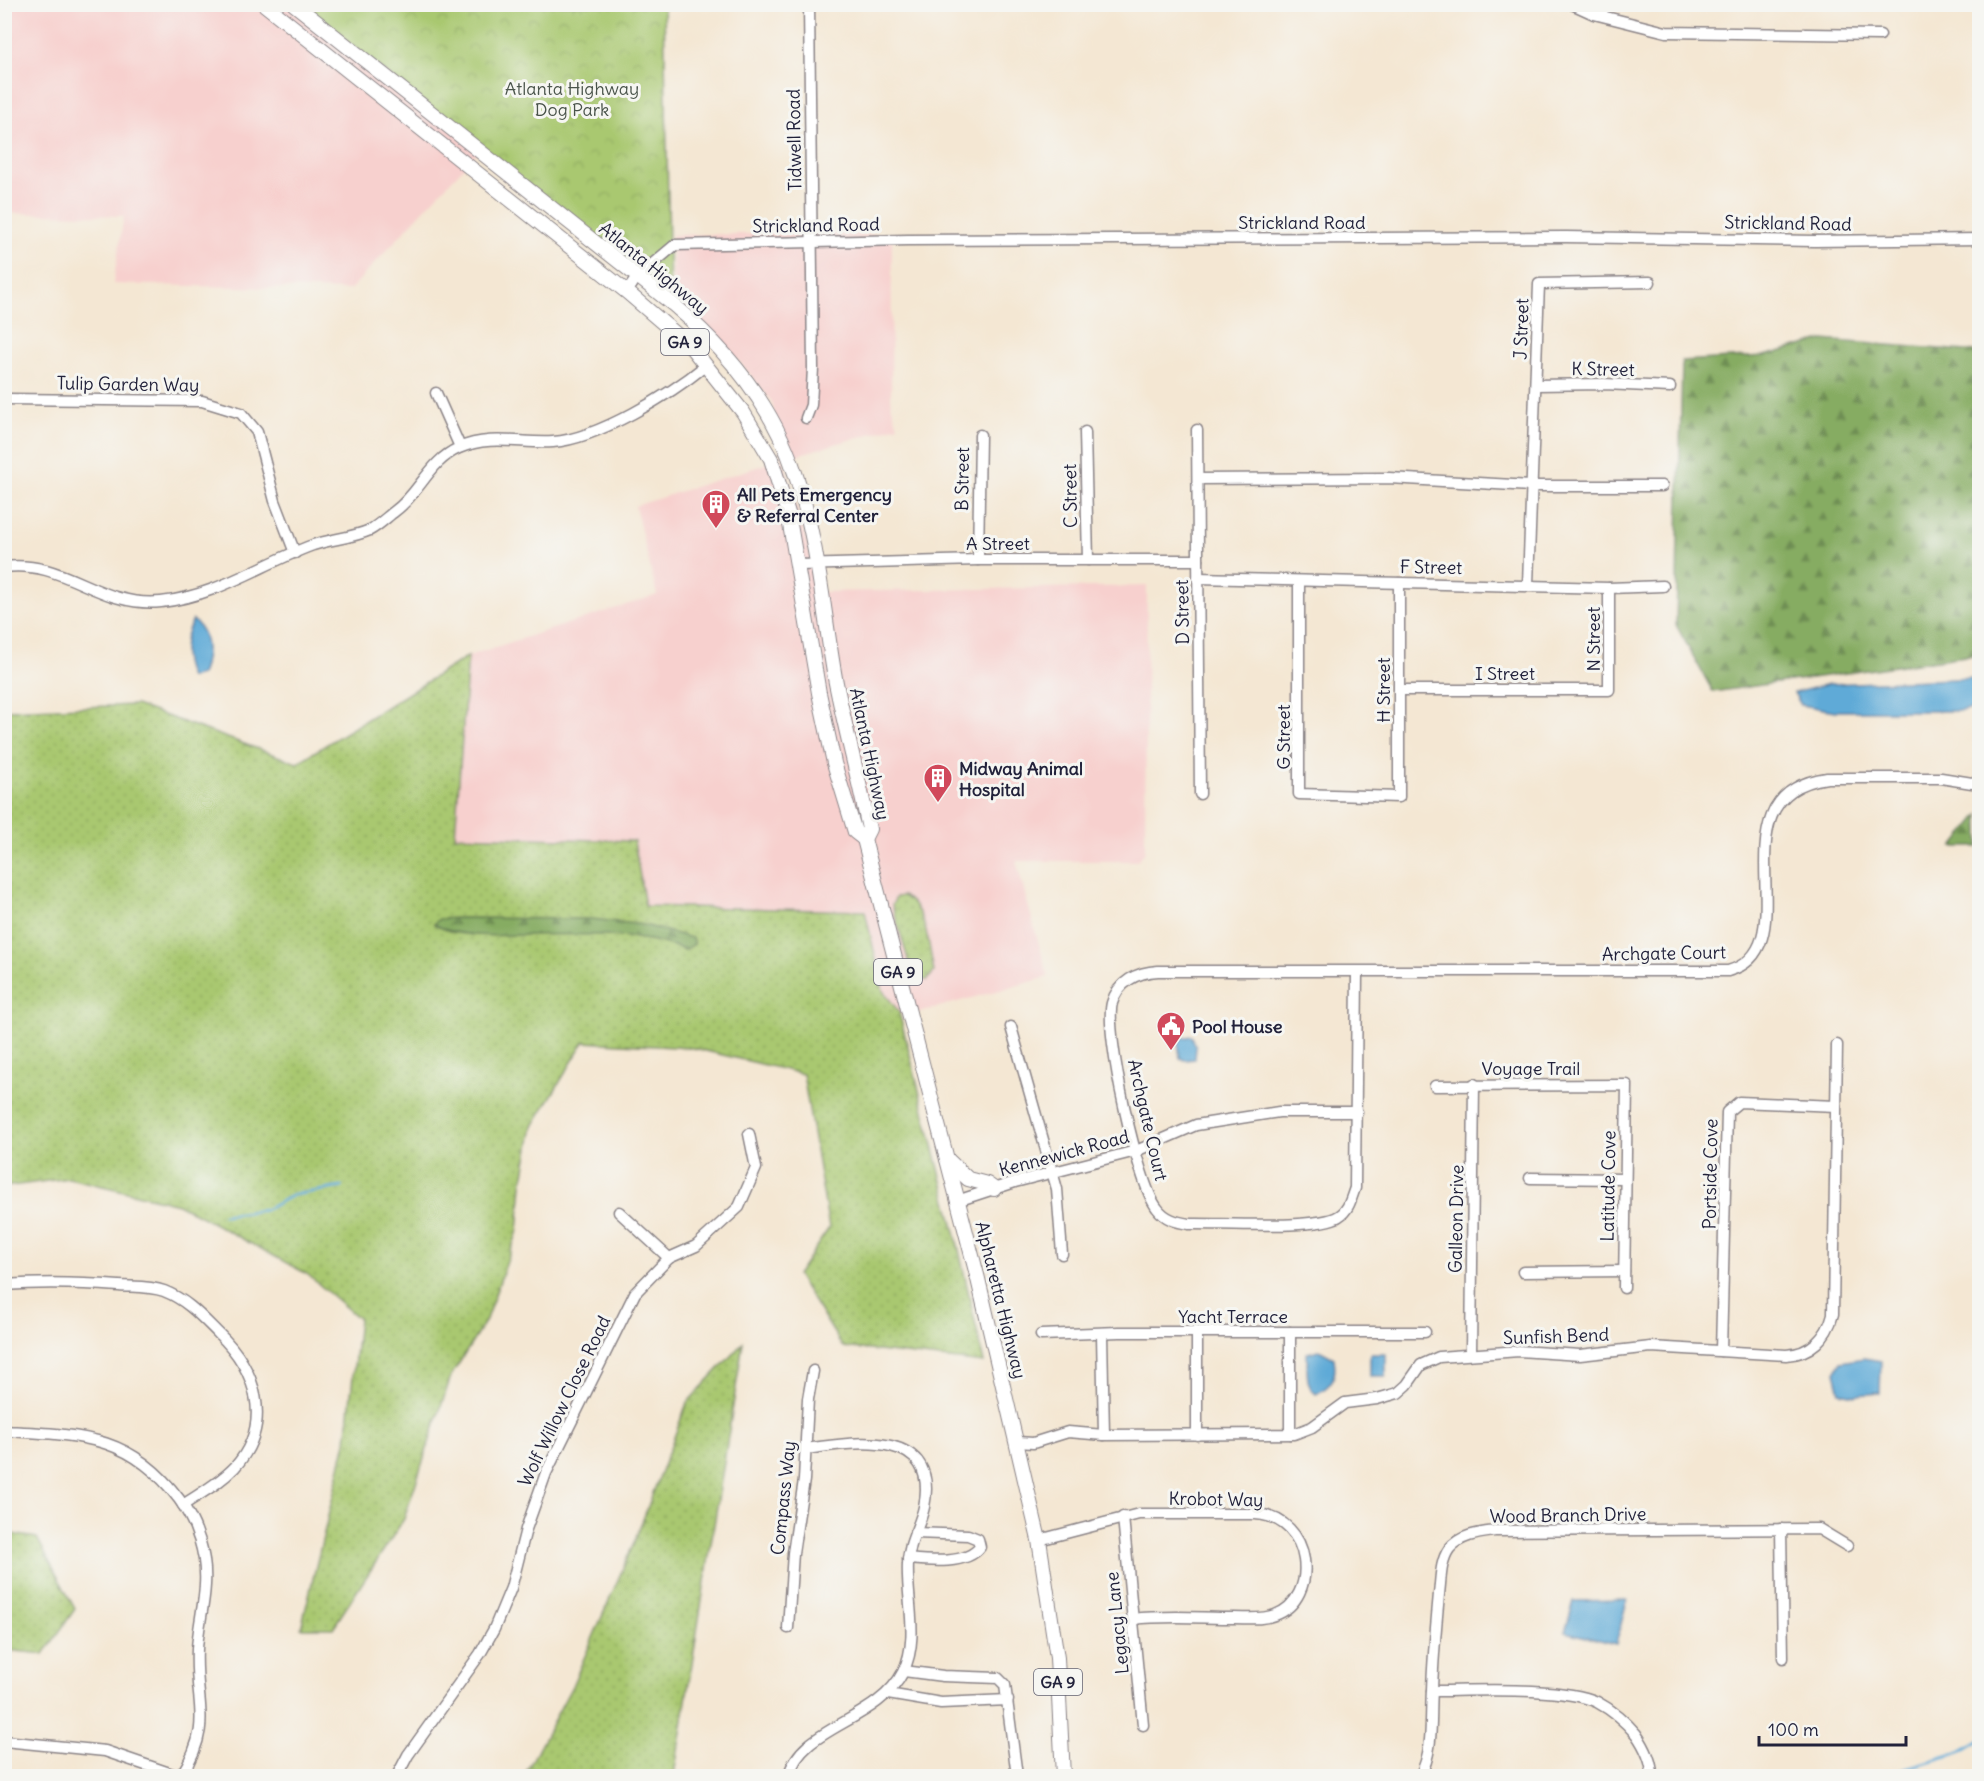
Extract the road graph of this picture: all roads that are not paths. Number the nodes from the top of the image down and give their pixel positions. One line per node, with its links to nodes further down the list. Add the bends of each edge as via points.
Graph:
1 (264, 4): 10 (main road, Atlanta Highway / GA 9)
2 (294, 4): 8 (main road, Atlanta Highway / GA 9)
3 (808, 4): 7 (street, Tidwell Road)
4 (1572, 4): 5 (street, via 1608,18 1666,32)
5 (1880, 35)
6 (1980, 239): 7 (street, Strickland Road)
7 (813, 241): 8 (street, Strickland Road, via 675,245); 16 (street, Tidwell Road, via 813,386)
8 (638, 278): 10 (street, Strickland Road); 28 (main road, Atlanta Highway / GA 9, via 708,335 741,373 765,410 796,475)
9 (1650, 282): 12 (street, J Street, via 1539,284)
10 (627, 292): 11 (main road, Atlanta Highway / GA 9, via 690,347)
11 (705, 366): 20 (street, via 669,392 585,436 551,442 496,440); 29 (main road, Atlanta Highway / GA 9, via 743,412 771,459)
12 (1536, 385): 13 (street, K Street); 22 (street, J Street)
13 (1670, 387)
14 (436, 393): 20 (street)
15 (4, 399): 24 (street, Tulip Garden Way, via 202,401 241,413 257,432 275,501)
16 (806, 418)
17 (1197, 430): 21 (street, D Street)
18 (1085, 432): 26 (street, C Street)
19 (980, 435): 25 (street, B Street)
20 (460, 447): 24 (street, via 435,464 399,508 369,530)
21 (1198, 479): 22 (street, via 1389,478); 27 (street, D Street)
22 (1531, 486): 23 (street); 34 (street)
23 (1662, 486)
24 (295, 553): 30 (street, via 221,587 159,602 112,598 46,568)
25 (978, 560): 26 (street, A Street); 28 (street, A Street)
26 (1088, 560): 27 (street, A Street)
27 (1198, 560): 31 (street, D Street)
28 (818, 564): 29 (street, A Street); 42 (main road, Atlanta Highway / GA 9, via 841,706 869,829)
29 (799, 565): 42 (main road, Atlanta Highway / GA 9, via 830,748 855,832)
30 (4, 567)
31 (1198, 578): 32 (street, F Street); 40 (street, D Street)
32 (1299, 580): 33 (street, F Street); 41 (street, G Street, via 1299,794)
33 (1399, 583): 34 (street, F Street); 37 (street, H Street)
34 (1528, 584): 36 (street, F Street)
35 (1663, 586): 36 (street, F Street)
36 (1609, 588): 38 (street, N Street)
37 (1400, 690): 38 (street, I Street); 41 (street, H Street)
38 (1609, 690)
39 (1972, 783): 43 (street, Archgate Court, via 1941,778 1827,778 1789,794 1775,810 1766,833 1761,943 1754,956 1735,969)
40 (1200, 794)
41 (1399, 797)
42 (864, 839): 53 (main road, Alpharetta Highway / GA 9)
43 (1357, 972): 50 (street, Archgate Court); 52 (street, Archgate Court, via 1158,971 1137,975 1126,982 1114,996 1111,1021 1123,1100)
44 (1011, 1027): 54 (street)
45 (1837, 1045): 49 (street, Sunfish Bend)
46 (1474, 1084): 47 (street, Voyage Trail); 48 (street, Voyage Trail); 72 (street, Galleon Drive)
47 (1627, 1084): 56 (street, Latitude Cove)
48 (1435, 1086)
49 (1836, 1106): 71 (street, Sunfish Bend, via 1834,1307 1829,1326 1819,1341 1800,1353); 71 (street, Portside Cove, via 1739,1102 1727,1112)
50 (1357, 1112): 52 (street, Kennewick Road, via 1279,1112 1196,1125); 52 (street, Archgate Court, via 1355,1188 1349,1205 1338,1217 1310,1223 1189,1224 1172,1220 1151,1199)
51 (749, 1134): 61 (street, Wolf Willow Close Road, via 756,1168 739,1207 696,1246)
52 (1136, 1151): 54 (street, Kennewick Road)
53 (946, 1158): 57 (main road, via 968,1179); 58 (main road, Alpharetta Highway / GA 9)
54 (1053, 1172): 57 (street, Kennewick Road); 60 (street)
55 (1530, 1178): 56 (street)
56 (1624, 1179): 62 (street, Latitude Cove)
57 (994, 1189): 58 (street, Kennewick Road)
58 (957, 1201): 78 (main road, Alpharetta Highway / GA 9)
59 (619, 1212): 61 (street)
60 (1062, 1254)
61 (669, 1258): 97 (street, Wolf Willow Close Road, via 635,1293 552,1460 494,1629)
62 (1624, 1271): 63 (street); 65 (street, Latitude Cove)
63 (1523, 1272)
64 (4, 1285): 80 (street, via 54,1282 161,1290 187,1302 235,1349 255,1388 253,1434 231,1470)
65 (1624, 1288)
66 (1290, 1332): 67 (street, Yacht Terrace); 68 (street, Yacht Terrace); 75 (street)
67 (1425, 1332)
68 (1197, 1333): 69 (street, Yacht Terrace); 77 (street)
69 (1102, 1334): 70 (street, Yacht Terrace); 76 (street)
70 (1041, 1335)
71 (1721, 1351): 72 (street, Sunfish Bend, via 1651,1347 1580,1355 1519,1351)
72 (1471, 1354): 75 (street, Sunfish Bend, via 1429,1360 1398,1393 1345,1403 1312,1427)
73 (813, 1371): 79 (street, Compass Way)
74 (4, 1431): 80 (street, via 71,1435 122,1449 147,1463)
75 (1290, 1434): 77 (street, Sunfish Bend)
76 (1104, 1435): 77 (street, Sunfish Bend); 78 (street, Sunfish Bend, via 1068,1432 1033,1443)
77 (1197, 1435)
78 (1018, 1442): 84 (main road, Alpharetta Highway / GA 9)
79 (806, 1449): 83 (street, via 876,1443 892,1445 911,1455 920,1466 927,1489); 88 (street, Compass Way)
80 (183, 1505): 96 (street, via 199,1538 206,1584 197,1648 202,1716 195,1753)
81 (1123, 1517): 84 (street, Krobot Way); 87 (street, Legacy Lane); 87 (street, Krobot Way, via 1270,1516 1292,1529 1303,1554 1300,1591 1287,1609 1276,1615)
82 (1781, 1529): 85 (street, Wood Branch Drive, via 1819,1529); 89 (street); 91 (street, Wood Branch Drive, via 1495,1531 1462,1539 1450,1548 1443,1561)
83 (915, 1533): 86 (street); 86 (street, via 968,1535 978,1539 980,1547 974,1556 961,1559)
84 (1039, 1540): 100 (main road, Alpharetta Highway / GA 9, via 1057,1658)
85 (1847, 1546)
86 (908, 1559): 90 (street, via 912,1617)
87 (1133, 1619): 94 (street, Legacy Lane)
88 (788, 1628)
89 (1783, 1658)
90 (904, 1671): 92 (street); 93 (street, via 998,1678 1005,1685)
91 (1432, 1691): 101 (street, Wood Branch Drive, via 1430,1743); 102 (street, via 1538,1693 1596,1702 1631,1728 1647,1752)
92 (888, 1694): 93 (street, via 941,1703); 98 (street, via 869,1710 813,1741 795,1758)
93 (1008, 1700): 99 (street)
94 (1143, 1725)
95 (4, 1741): 96 (street, via 105,1751)
96 (180, 1776)
97 (397, 1776)
98 (789, 1776)
99 (1017, 1776)
100 (1062, 1776)
101 (1420, 1776)
102 (1652, 1776)

